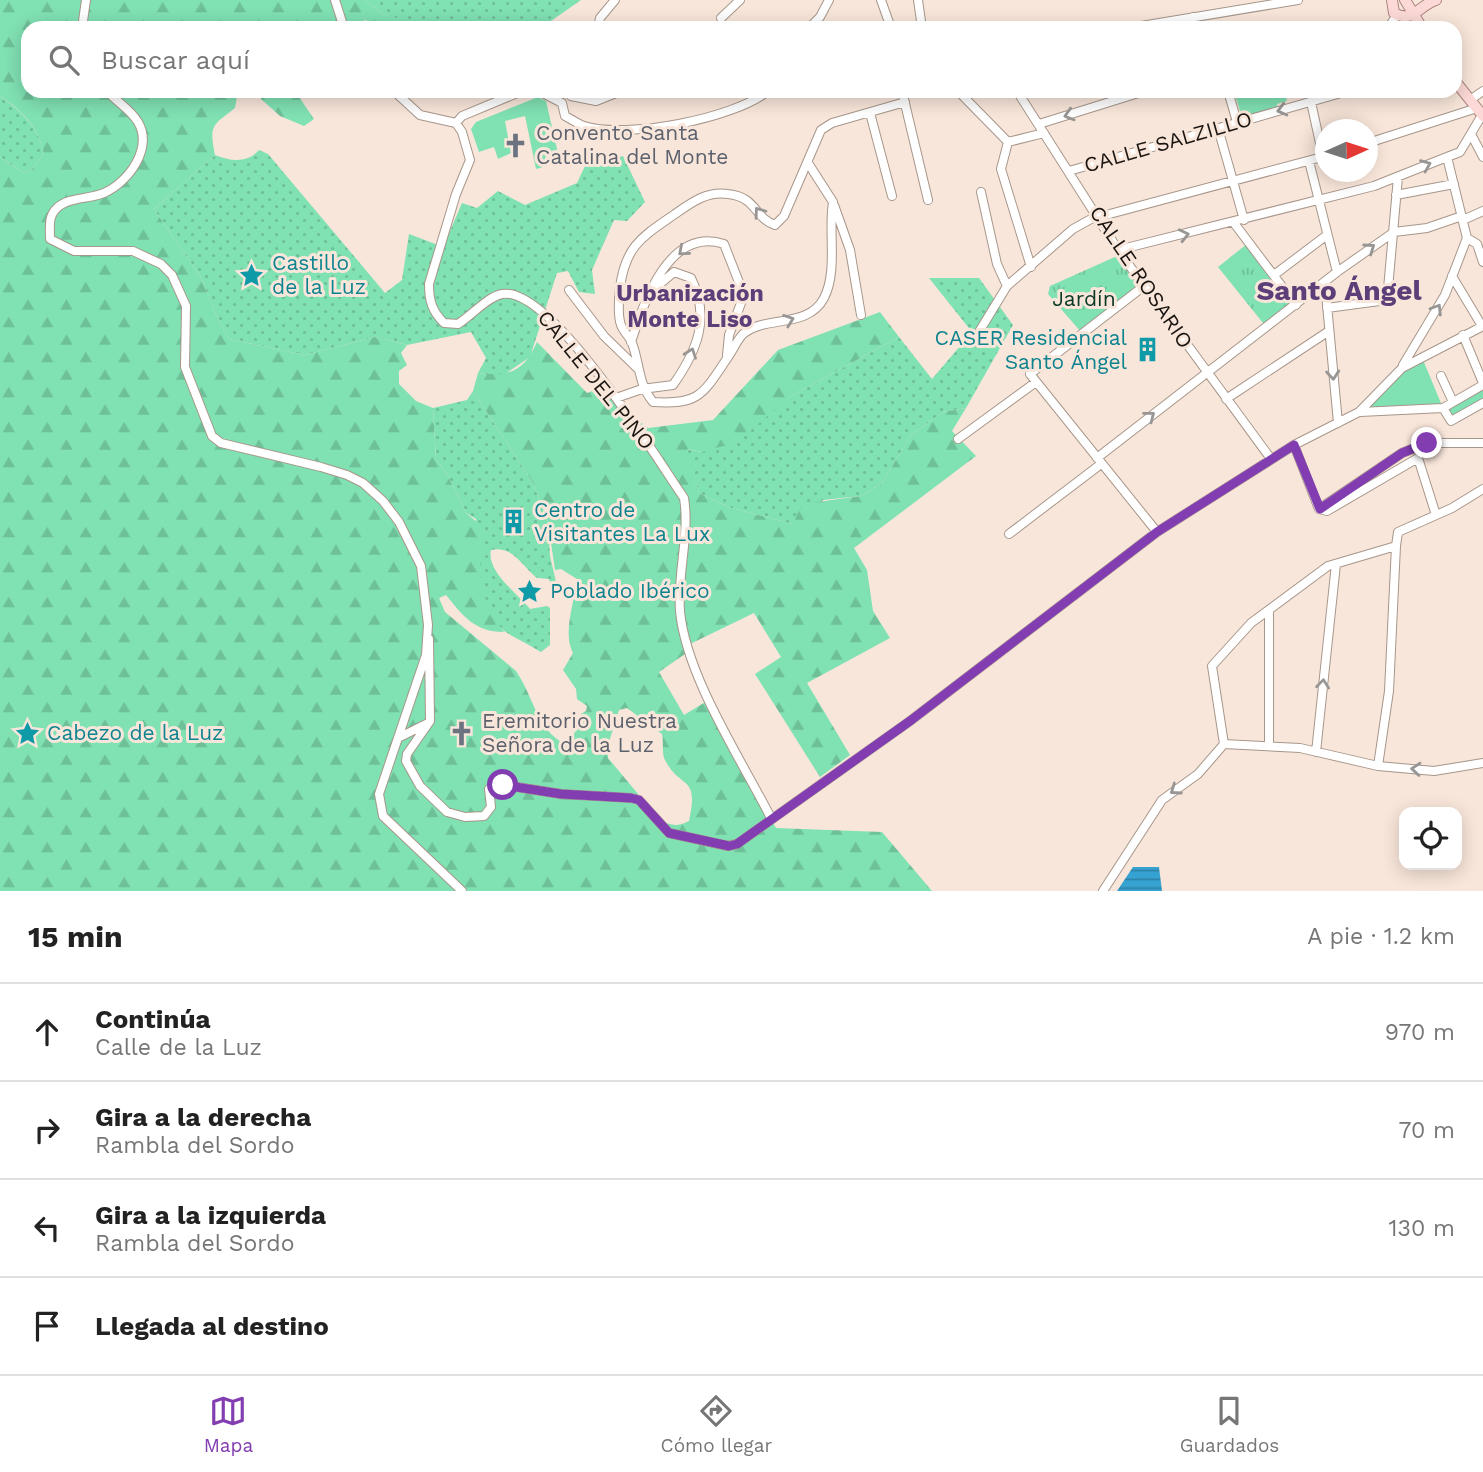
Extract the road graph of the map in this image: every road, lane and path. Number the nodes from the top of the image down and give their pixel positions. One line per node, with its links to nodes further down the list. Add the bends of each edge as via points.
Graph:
1 (86, 0): 16 (street)
2 (335, 0): 17 (street)
3 (615, 0): 18 (street)
4 (740, 0): 15 (street)
5 (829, 0): 19 (street)
6 (881, 0): 20 (street)
7 (918, 0): 21 (street)
8 (1298, 0): 14 (street)
9 (1405, 0): 13 (main road)
10 (1418, 0): 13 (main road)
11 (1436, 0): 13 (main road)
12 (1391, 4): 13 (main road)
13 (1417, 13): 24 (main road)
14 (1193, 17): 22 (street); 23 (street)
15 (721, 18)
16 (83, 21)
17 (342, 21)
18 (599, 21)
19 (816, 21)
20 (888, 21)
21 (921, 21)
22 (1170, 21)
23 (1193, 21)
24 (1420, 21)
25 (1462, 90): 44 (main road)
26 (1483, 91): 44 (street)
27 (114, 98): 128 (street, via 137,121 143,134 141,153 106,192 58,206 50,218 50,239 74,251 133,251 161,264 172,275 186,306 185,367 212,436 221,443 347,475 383,501 421,566)
28 (402, 98): 48 (street, via 420,115)
29 (505, 98): 48 (street, via 462,116)
30 (552, 98): 43 (street)
31 (567, 98): 43 (street)
32 (587, 98): 33 (street)
33 (604, 98)
34 (759, 98): 43 (street, via 706,120 637,129 585,126 565,116)
35 (904, 98): 41 (street)
36 (965, 98): 54 (street)
37 (1022, 98): 49 (street, CALLE ROSARIO)
38 (1123, 98): 49 (street, one-way to 49)
39 (1230, 98): 47 (street)
40 (1324, 98): 42 (street, CALLE SALZILLO)
41 (905, 102): 45 (street); 67 (street)
42 (1311, 102): 46 (street); 47 (street, CALLE SALZILLO, one-way to 47)
43 (562, 103)
44 (1478, 110): 52 (street); 53 (street)
45 (870, 113): 59 (street, via 821,130); 66 (street)
46 (1315, 119)
47 (1237, 122): 50 (street, CALLE SALZILLO)
48 (456, 123): 108 (street, CALLE DEL PINO, via 470,160 429,284 434,313 444,323 458,324 502,294 531,300)
49 (1039, 124): 51 (street, CALLE ROSARIO)
50 (1218, 128): 60 (street, CALLE SALZILLO); 62 (street)
51 (1044, 133): 54 (street); 60 (street, CALLE ROSARIO)
52 (1471, 134): 55 (street, via 1460,152); 56 (street)
53 (1378, 140)
54 (1008, 142): 81 (street, via 1001,169)
55 (1447, 157): 61 (street, one-way to 55); 63 (street)
56 (1483, 157)
57 (1315, 160): 58 (street)
58 (1309, 162): 62 (street); 68 (street)
59 (808, 163): 69 (street); 97 (street, one-way to 97, via 784,216 775,225 765,222 752,202 711,193 692,201 644,236 624,261 621,285 621,325)
60 (1069, 171): 71 (street, CALLE ROSARIO)
61 (1398, 177): 65 (street); 68 (street)
62 (1233, 182): 71 (street); 73 (street)
63 (1454, 184): 65 (street); 72 (street)
64 (981, 191): 86 (street, via 997,264)
65 (1396, 195): 75 (street)
66 (892, 196)
67 (928, 200)
68 (1319, 201): 73 (street); 76 (street)
69 (833, 202): 92 (street, via 850,250); 100 (street, one-way to 69, via 742,335 758,326 777,325 812,312 824,298 830,273)
70 (1483, 211): 72 (street)
71 (1099, 217): 79 (street, CALLE ROSARIO); 81 (street, via 1073,229)
72 (1462, 218): 75 (street); 77 (street)
73 (1244, 220): 74 (street)
74 (1234, 223): 79 (street, one-way to 74); 83 (street)
75 (1394, 232): 82 (street, one-way to 75); 91 (street, via 1387,300)
76 (1327, 235): 82 (street); 83 (street)
77 (1467, 238): 78 (street); 84 (street)
78 (1480, 243): 80 (street)
79 (1118, 250): 87 (street, CALLE ROSARIO)
80 (1483, 262)
81 (1031, 267): 86 (street)
82 (1337, 272): 85 (street)
83 (1274, 275): 90 (street)
84 (1452, 276): 93 (street); 98 (street, one-way to 84, via 1446,295)
85 (1325, 283): 90 (street); 91 (street)
86 (1007, 286): 96 (street)
87 (1144, 286): 103 (street, CALLE ROSARIO); 105 (street, via 1030,374)
88 (569, 290): 102 (street)
89 (646, 295): 97 (street); 100 (street, one-way to 89, via 729,335 744,295 724,244 707,239 691,243); 107 (street, one-way to 89, via 673,385 689,362 702,320 691,278 674,272)
90 (1296, 306): 103 (street)
91 (1327, 308): 94 (street)
92 (861, 315)
93 (1483, 326): 95 (street)
94 (1329, 331): 109 (street); 114 (street, one-way to 114)
95 (1463, 335): 99 (street); 106 (street)
96 (974, 340)
97 (631, 342): 102 (street)
98 (1414, 346): 99 (street); 101 (street)
99 (1421, 355): 101 (street)
100 (727, 358): 107 (street, via 699,397 678,404 653,402)
101 (1402, 368): 113 (street)
102 (638, 369): 107 (street)
103 (1206, 372): 109 (street, CALLE ROSARIO); 119 (street, one-way to 103)
104 (1441, 376): 110 (street)
105 (1036, 382): 115 (street); 119 (street)
106 (1483, 384): 110 (street)
107 (642, 389): 108 (street)
108 (616, 398): 136 (street, CALLE DEL PINO, via 684,498 680,611 687,650)
109 (1226, 399): 118 (street, CALLE ROSARIO)
110 (1453, 402): 112 (street)
111 (1483, 403): 112 (street, via 1451,421)
112 (1443, 408): 113 (street)
113 (1359, 412): 114 (street)
114 (1338, 423): 117 (street)
115 (958, 439)
116 (1483, 443): 121 (street, via 1427,443 1402,453)
117 (1294, 445): 118 (street); 121 (street)
118 (1272, 459): 123 (street)
119 (1099, 461): 123 (street); 124 (street)
120 (1483, 489): 122 (street)
121 (1320, 509): 122 (street, via 1327,511 1418,458)
122 (1436, 515): 125 (street, via 1398,532)
123 (1157, 532): 136 (street, via 910,721)
124 (1009, 534)
125 (1395, 546): 126 (street); 135 (street, via 1390,691)
126 (1336, 564): 127 (street); 133 (street, one-way to 126)
127 (1269, 610): 131 (street, via 1212,666); 132 (street)
128 (429, 639): 129 (street); 130 (street)
129 (430, 721): 130 (street); 136 (street, via 406,761 419,786 456,816 484,816 489,812 489,789 498,784 639,800 669,833 729,846)
130 (398, 738): 137 (street, via 379,794 379,808 394,828)
131 (1224, 744): 132 (street); 138 (street, one-way to 138, via 1198,774 1162,800)
132 (1269, 745): 133 (street)
133 (1316, 752): 135 (street)
134 (1483, 763): 135 (street, one-way to 135, via 1434,771)
135 (1378, 766)
136 (771, 818)
137 (462, 891)
138 (1102, 891)

